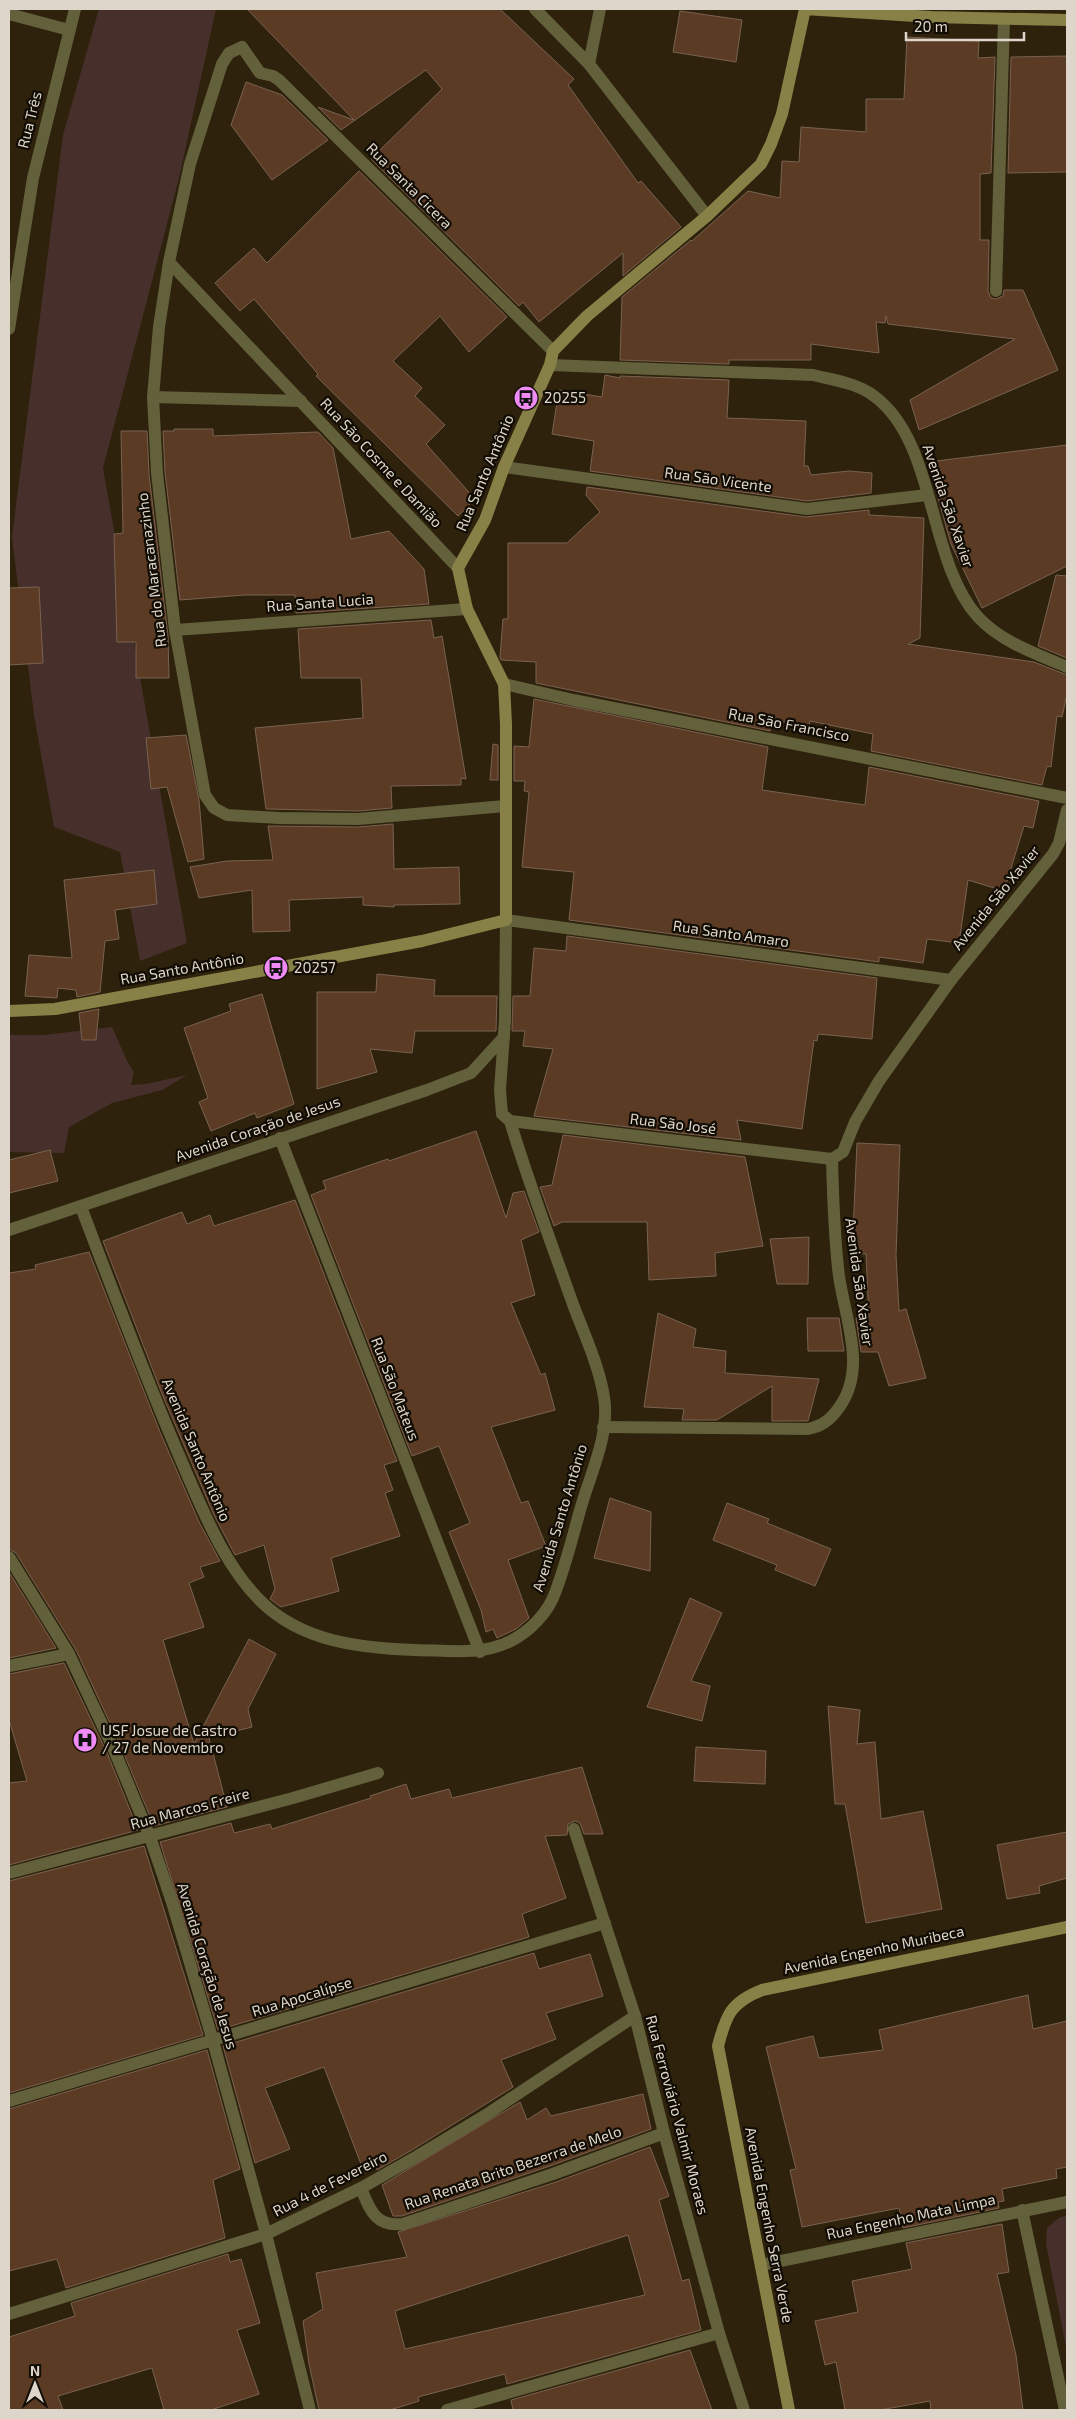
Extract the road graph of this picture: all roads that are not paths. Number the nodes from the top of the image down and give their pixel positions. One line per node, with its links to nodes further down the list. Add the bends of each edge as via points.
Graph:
1 (75, 9): 9 (street, Rua Três)
2 (535, 9): 11 (street)
3 (600, 9): 11 (street)
4 (805, 9): 5 (main road); 12 (main road, Rua Santo Antônio, via 782,114 771,144 761,164)
5 (931, 13): 7 (main road)
6 (9, 14): 9 (street)
7 (1004, 19): 8 (main road); 14 (street)
8 (1067, 20)
9 (69, 30): 15 (street, Rua Três, via 33,178)
10 (242, 47): 13 (street, Rua do Maracanazinho, via 230,53 216,77 190,164); 16 (street, Rua Santa Cicera, via 260,73 279,80)
11 (589, 64): 12 (street)
12 (707, 216): 16 (main road, Rua Santo Antônio, via 587,316)
13 (169, 262): 18 (street, Rua do Maracanazinho); 19 (street, Rua São Cosme e Damião)
14 (996, 291)
15 (9, 329)
16 (554, 351): 17 (main road, Rua Santo Antônio)
17 (550, 365): 20 (main road, Rua Santo Antônio); 21 (street, Avenida São Xavier, via 785,373 813,375 850,384 874,396 904,432 921,471)
18 (152, 397): 19 (street, Rua São Cosme e Damião); 24 (street, Rua do Maracanazinho)
19 (301, 401): 22 (street, Rua São Cosme e Damião)
20 (504, 467): 21 (street, Rua São Vicente, via 807,509); 22 (main road, Rua Santo Antônio, via 485,520)
21 (927, 495): 25 (street, Avenida São Xavier, via 952,571 978,617 1026,649)
22 (458, 568): 23 (main road)
23 (467, 609): 24 (street, Rua Santa Lucia); 26 (main road)
24 (175, 630): 28 (street, Rua do Maracanazinho, via 202,786 208,801 218,811 233,816 358,819)
25 (1067, 667)
26 (504, 684): 27 (street, Rua São Francisco); 28 (main road)
27 (1067, 798)
28 (505, 806): 30 (main road)
29 (1067, 810): 31 (street, Avenida São Xavier, via 1053,854)
30 (506, 920): 31 (street, Rua Santo Amaro); 32 (main road, Rua Santo Antônio, via 422,941 55,1009); 33 (street)
31 (951, 980): 36 (street, Avenida São Xavier, via 879,1081 843,1152)
32 (9, 1011)
33 (504, 1037): 34 (street, Avenida Santo Antônio, via 500,1090 502,1114); 35 (street, Avenida Coração de Jesus, via 471,1073)
34 (510, 1121): 36 (street, Rua São José); 39 (street, Avenida Santo Antônio, via 530,1186 599,1375 605,1410)
35 (280, 1138): 37 (street, Avenida Coração de Jesus); 41 (street, Rua São Mateus)
36 (832, 1159): 39 (street, Avenida São Xavier, via 839,1278 853,1355 849,1392 831,1418 819,1427 808,1429)
37 (81, 1207): 38 (street, Avenida Coração de Jesus); 41 (street, Avenida Santo Antônio, via 144,1371 216,1538 242,1578 267,1607 314,1635 338,1642 370,1647)
38 (9, 1230)
39 (603, 1427): 41 (street, Avenida Santo Antônio, via 598,1454 552,1600 524,1633)
40 (9, 1557): 42 (street, Avenida Coração de Jesus)
41 (480, 1652)
42 (69, 1654): 43 (street); 46 (street, Avenida Coração de Jesus)
43 (9, 1666)
44 (378, 1773): 46 (street, Rua Marcos Freire)
45 (574, 1829): 48 (street, Rua Ferroviário Valmir Moraes)
46 (150, 1837): 47 (street, Rua Marcos Freire); 51 (street, Avenida Coração de Jesus)
47 (9, 1873)
48 (604, 1923): 50 (street, Rua Ferroviário Valmir Moraes); 51 (street, Rua Apocalípse)
49 (1067, 1927): 52 (main road, Avenida Engenho Muribeca, via 762,1990 733,2007 726,2016)
50 (635, 2016): 54 (street, Rua Ferroviário Valmir Moraes); 55 (street, Rua 4 de Fevereiro, via 486,2114)
51 (213, 2040): 53 (street, Rua Apocalípse); 58 (street, Avenida Coração de Jesus)
52 (718, 2046): 59 (main road, Avenida Engenho Serra Verde)
53 (9, 2101)
54 (664, 2133): 55 (street, Rua Renata Brito Bezerra de Melo, via 403,2224 387,2224 378,2218); 61 (street, Rua Ferroviário Valmir Moraes)
55 (361, 2188): 58 (street, Rua 4 de Fevereiro)
56 (1067, 2202): 57 (street, Rua Engenho Mata Limpa)
57 (1022, 2210): 59 (street, Rua Engenho Mata Limpa); 66 (street)
58 (266, 2234): 60 (street, Rua 4 de Fevereiro); 62 (street, Avenida Coração de Jesus)
59 (761, 2265): 65 (main road, Avenida Engenho Serra Verde)
60 (9, 2314)
61 (719, 2333): 63 (street); 64 (street, Rua Ferroviário Valmir Moraes)
62 (310, 2410)
63 (448, 2410)
64 (744, 2410)
65 (789, 2410)
66 (1065, 2410)

